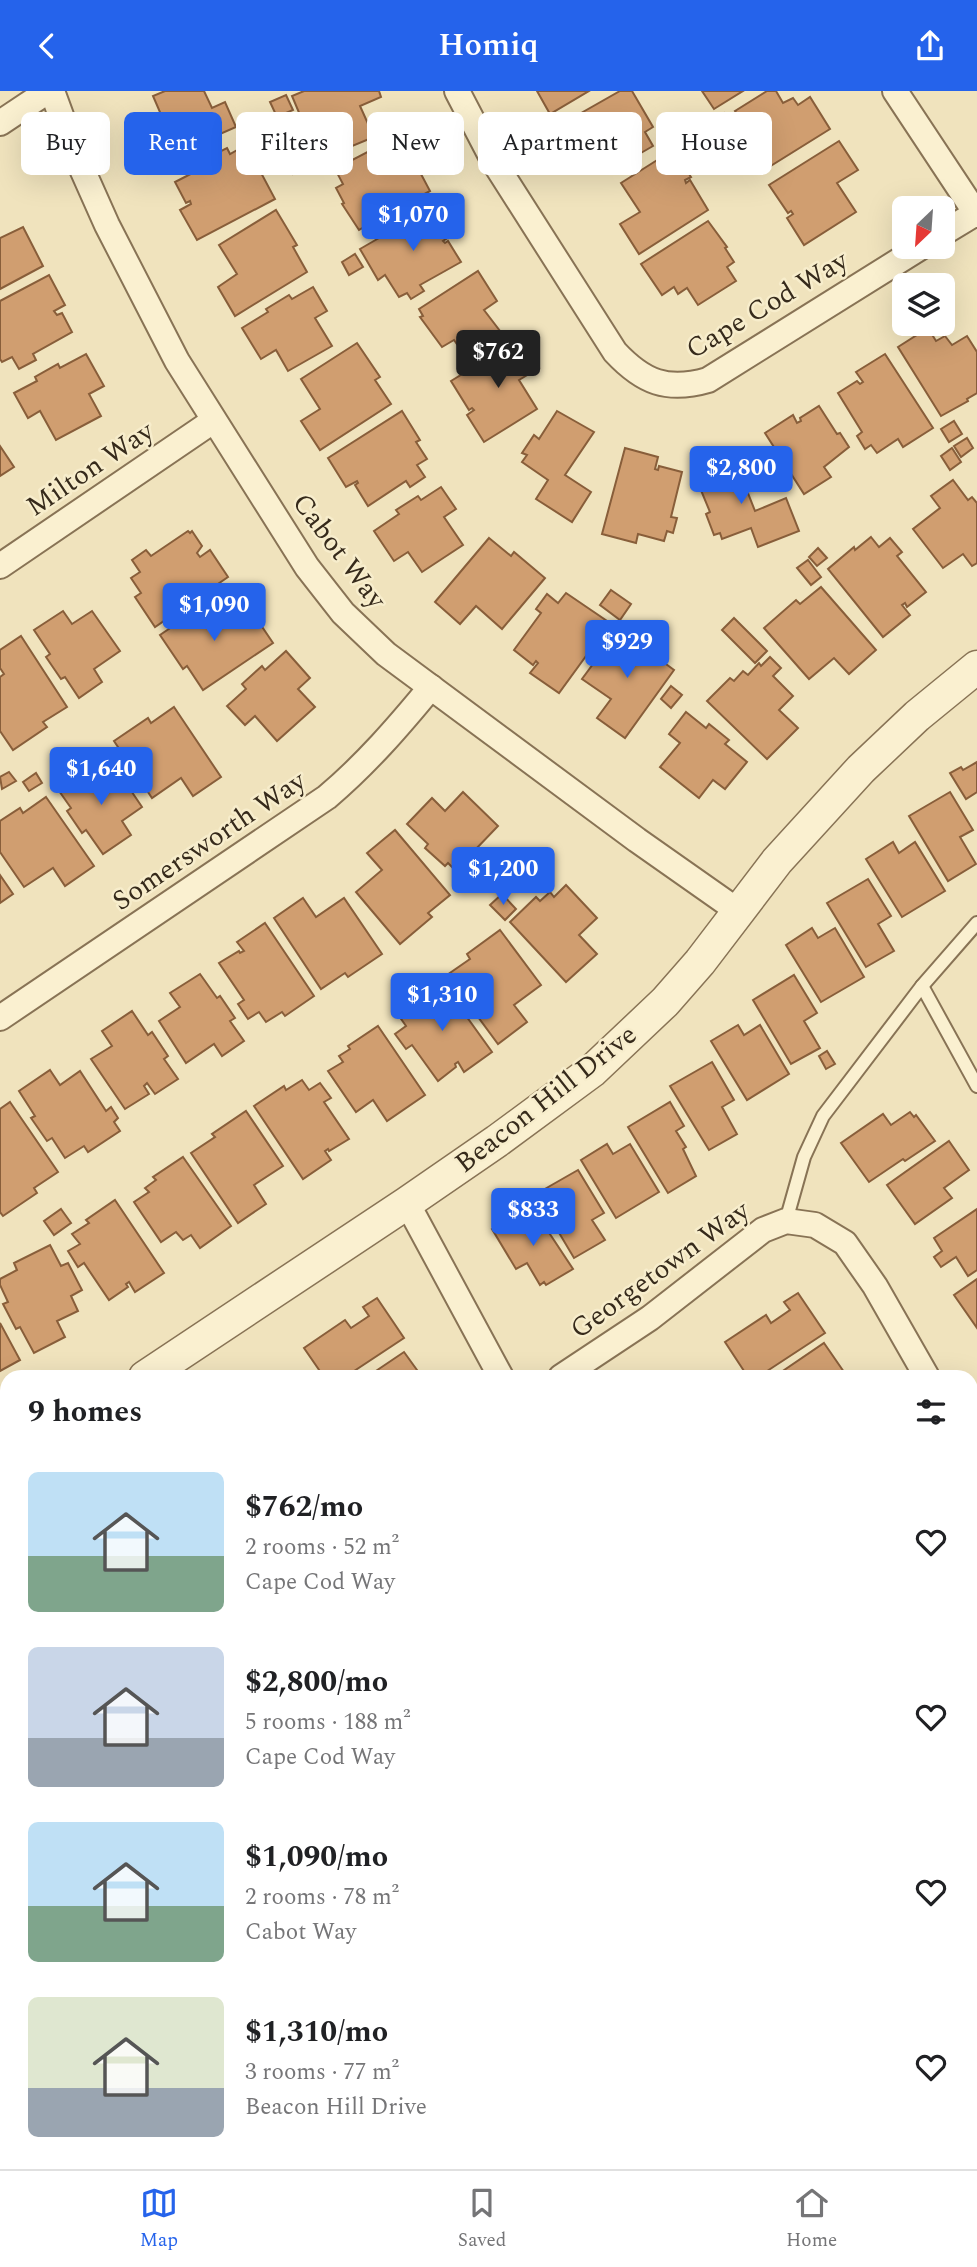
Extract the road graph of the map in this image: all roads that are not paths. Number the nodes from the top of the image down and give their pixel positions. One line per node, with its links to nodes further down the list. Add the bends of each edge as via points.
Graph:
1 (50, 91): 4 (street); 8 (street, Cabot Way, via 127,267)
2 (457, 91): 7 (street, Cape Cod Way, via 494,162 615,352 630,367 660,384 692,385 708,380)
3 (895, 91): 5 (street)
4 (0, 123)
5 (976, 214): 6 (street)
6 (956, 226)
7 (902, 259)
8 (214, 421): 9 (street, Milton Way); 11 (street, Cabot Way, via 326,593 386,655)
9 (0, 566)
10 (977, 667): 12 (street, Beacon Hill Drive, via 861,769)
11 (431, 687): 12 (street, Cabot Way); 15 (street, Somersworth Way, via 383,745 327,797)
12 (738, 911): 17 (street, Beacon Hill Drive, via 665,1002 592,1070)
13 (977, 923): 14 (lane)
14 (922, 986): 16 (lane); 18 (lane, via 823,1116 804,1157)
15 (0, 1019)
16 (977, 1086)
17 (407, 1203): 19 (street, Beacon Hill Drive); 20 (street)
18 (786, 1221): 21 (street, Georgetown Way, via 763,1230 650,1318); 22 (street, Georgetown Way, via 816,1225 845,1243)
19 (156, 1370)
20 (497, 1370)
21 (572, 1370)
22 (923, 1370)

